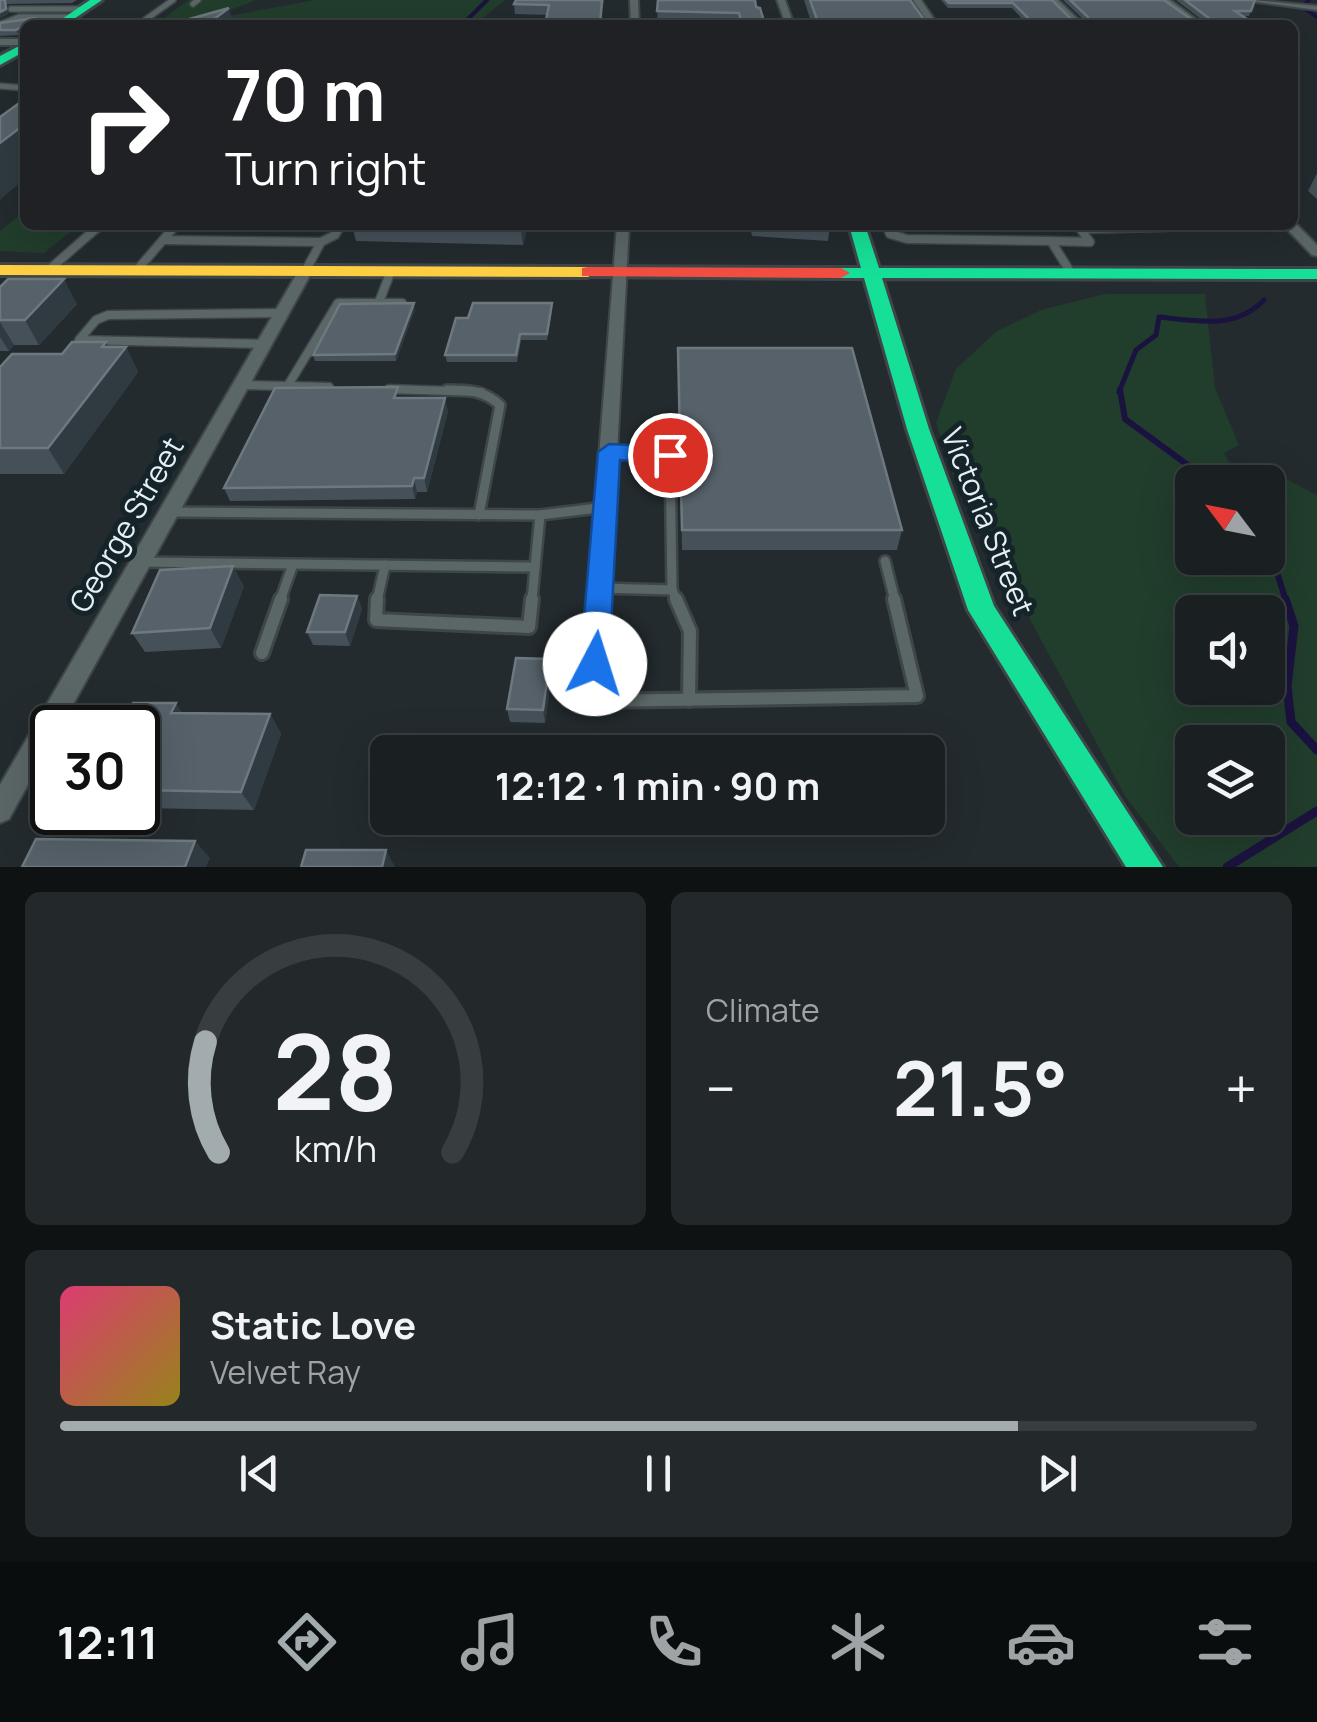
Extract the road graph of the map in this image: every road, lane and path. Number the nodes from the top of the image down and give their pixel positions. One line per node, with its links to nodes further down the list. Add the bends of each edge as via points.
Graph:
1 (172, 0): 8 (lane)
2 (1053, 0): 9 (street)
3 (1165, 0): 10 (street)
4 (1258, 0): 5 (street)
5 (1317, 8)
6 (11, 9): 7 (lane)
7 (66, 15): 11 (lane, via 19,16)
8 (145, 20)
9 (1075, 20)
10 (1193, 20)
11 (0, 24)
12 (95, 230): 25 (lane)
13 (172, 230): 20 (lane)
14 (338, 230): 22 (lane)
15 (623, 230): 28 (street)
16 (859, 230): 30 (street, Victoria Street)
17 (888, 230): 21 (lane, via 906,240)
18 (1081, 230): 21 (lane, via 1090,242)
19 (1294, 230): 23 (street)
20 (163, 240): 22 (lane); 26 (lane)
21 (1051, 241): 31 (lane)
22 (321, 242): 27 (lane)
23 (1317, 252)
24 (0, 270): 25 (street)
25 (48, 270): 26 (street)
26 (136, 270): 27 (street)
27 (306, 270): 29 (street); 35 (street, George Street)
28 (620, 270): 29 (street); 30 (street); 41 (street)
29 (390, 271): 33 (lane)
30 (872, 272): 31 (street); 57 (street, Victoria Street, via 982,610)
31 (1071, 273): 32 (street)
32 (1317, 274)
33 (379, 302): 34 (lane); 38 (lane, via 332,308)
34 (402, 302)
35 (282, 313): 36 (street, George Street); 36 (lane, via 108,315 80,340)
36 (264, 344): 37 (street, George Street)
37 (242, 385): 38 (lane); 43 (street, George Street)
38 (288, 387): 39 (lane)
39 (343, 388)
40 (380, 388): 44 (lane, via 474,390 500,405)
41 (609, 452): 42 (street); 52 (lane, via 670,455)
42 (606, 507): 45 (lane); 51 (street)
43 (169, 512): 44 (lane); 46 (street, George Street)
44 (479, 515): 45 (lane)
45 (540, 515): 50 (lane)
46 (140, 562): 48 (lane); 56 (street, George Street)
47 (885, 562): 54 (lane, via 916,696)
48 (293, 564): 49 (lane); 53 (lane)
49 (385, 565): 50 (lane); 50 (lane, via 376,620 529,627)
50 (534, 567)
51 (601, 588): 52 (lane); 55 (street)
52 (672, 590): 54 (lane, via 690,631)
53 (262, 653)
54 (689, 700): 55 (lane)
55 (592, 701)
56 (0, 810)
57 (1146, 867)

